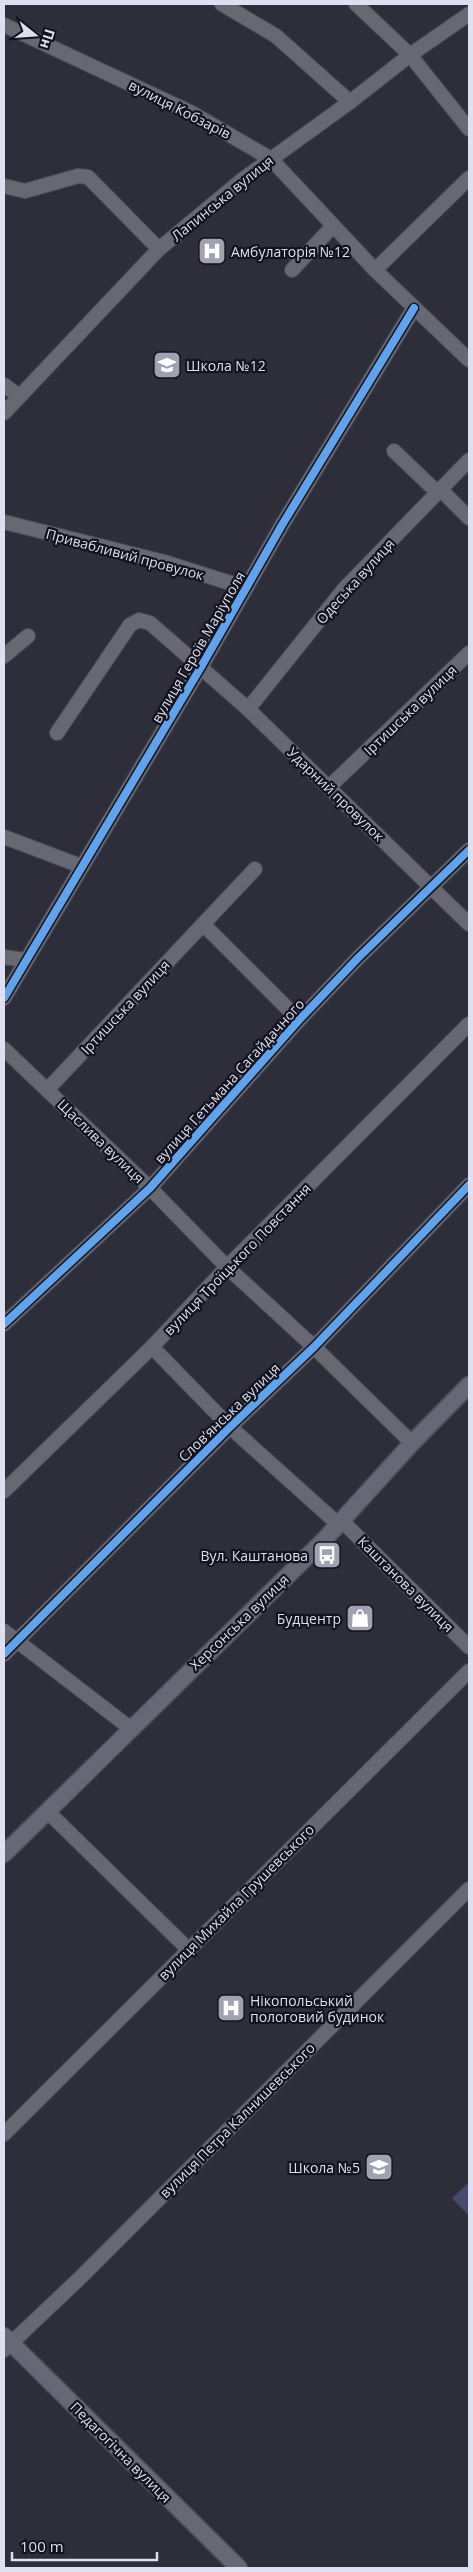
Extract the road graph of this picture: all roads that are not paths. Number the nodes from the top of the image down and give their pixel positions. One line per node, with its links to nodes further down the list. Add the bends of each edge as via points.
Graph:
1 (222, 4): 6 (street, via 276,36)
2 (356, 4): 5 (street)
3 (469, 14): 5 (street, Лапинська вулиця)
4 (4, 25): 8 (street, вулиця Кобзарів, via 192,113)
5 (410, 55): 6 (street, Лапинська вулиця); 7 (street)
6 (350, 102): 8 (street, Лапинська вулиця)
7 (469, 129)
8 (270, 159): 11 (street, вулиця Кобзарів); 12 (street, Лапинська вулиця)
9 (469, 178): 14 (street)
10 (4, 186): 12 (street, via 25,191 78,176 88,177)
11 (333, 226): 13 (street); 14 (street, вулиця Кобзарів)
12 (159, 249): 18 (street, Лапинська вулиця)
13 (292, 270)
14 (376, 270): 15 (street, вулиця Кобзарів)
15 (414, 308): 16 (street, вулиця Кобзарів); 25 (street, вулиця Героїв Маріуполя)
16 (469, 360)
17 (4, 385): 18 (street)
18 (18, 396): 19 (street, Лапинська вулиця)
19 (4, 413)
20 (394, 451): 22 (street)
21 (469, 460): 22 (street, Одеська вулиця)
22 (438, 490): 23 (street); 30 (street, Одеська вулиця, via 346,588)
23 (469, 518)
24 (4, 522): 25 (street, Привабливий провулок, via 164,562)
25 (246, 588): 29 (street, вулиця Героїв Маріуполя)
26 (28, 636): 28 (street)
27 (469, 653): 32 (street, Іртишська вулиця)
28 (4, 656)
29 (201, 667): 30 (street, Ударний провулок); 31 (street, Ударний провулок, via 150,623 134,622); 35 (street, вулиця Героїв Маріуполя)
30 (248, 709): 32 (street, Ударний провулок)
31 (57, 734)
32 (329, 787): 37 (street, Ударний провулок)
33 (4, 837): 35 (street)
34 (469, 850): 37 (street, вулиця Гетьмана Сагайдачного)
35 (81, 866): 41 (street, вулиця Героїв Маріуполя)
36 (255, 869): 38 (street, Іртишська вулиця)
37 (432, 888): 39 (street, Ударний провулок); 43 (street, вулиця Гетьмана Сагайдачного)
38 (203, 924): 43 (street); 46 (street, Іртишська вулиця)
39 (469, 924)
40 (4, 957): 41 (street)
41 (25, 960): 42 (street, вулиця Героїв Маріуполя)
42 (4, 998)
43 (299, 1020): 48 (street, вулиця Гетьмана Сагайдачного)
44 (469, 1024): 49 (street, вулиця Троїцького Повстання)
45 (4, 1049): 46 (street, Щаслива вулиця)
46 (47, 1090): 48 (street, Щаслива вулиця)
47 (469, 1185): 52 (street, Словʼянська вулиця)
48 (150, 1188): 49 (street, Щаслива вулиця); 50 (street, вулиця Гетьмана Сагайдачного)
49 (227, 1268): 51 (street, вулиця Троїцького Повстання); 52 (street, Щаслива вулиця)
50 (4, 1324)
51 (152, 1347): 54 (street, Каштанова вулиця); 56 (street, вулиця Троїцького Повстання)
52 (314, 1347): 54 (street, Словʼянська вулиця); 55 (street, Щаслива вулиця)
53 (469, 1385): 55 (main road, Херсонська вулиця)
54 (230, 1427): 57 (street, Каштанова вулиця); 59 (street, Словʼянська вулиця)
55 (412, 1443): 57 (main road, Херсонська вулиця)
56 (4, 1491)
57 (340, 1523): 60 (street, Каштанова вулиця); 63 (main road, Херсонська вулиця)
58 (4, 1631): 59 (street)
59 (17, 1640): 61 (street, Словʼянська вулиця); 63 (street)
60 (469, 1647)
61 (4, 1654)
62 (469, 1671): 67 (street, вулиця Михайла Грушевського)
63 (130, 1728): 64 (main road, Херсонська вулиця)
64 (47, 1811): 65 (main road, Херсонська вулиця); 67 (street)
65 (4, 1854)
66 (469, 1889): 69 (street, вулиця Петра Калнишевського, via 82,2276)
67 (188, 1950): 68 (street, вулиця Михайла Грушевського)
68 (4, 2134)
69 (6, 2343): 70 (main road, Педагогічна вулиця)
70 (239, 2568)

